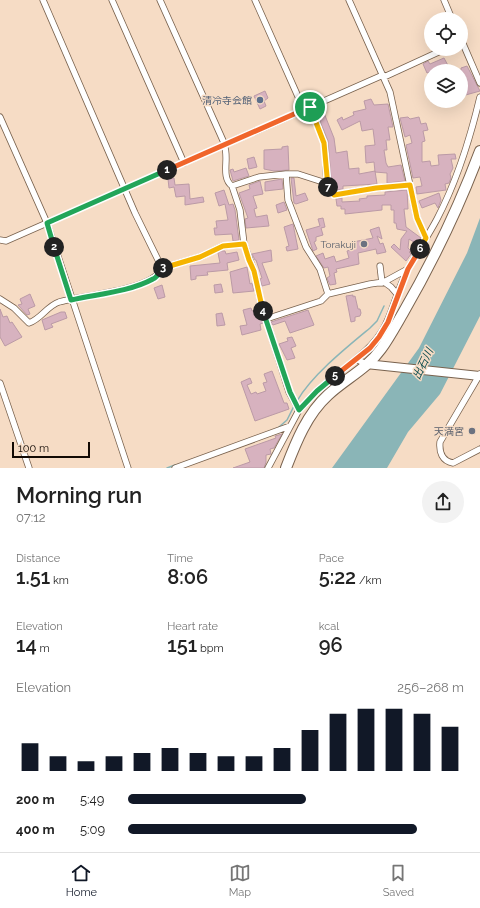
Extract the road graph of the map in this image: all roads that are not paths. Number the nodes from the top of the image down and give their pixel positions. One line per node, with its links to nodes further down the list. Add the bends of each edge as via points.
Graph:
1 (43, 0): 23 (street)
2 (112, 0): 18 (street)
3 (160, 0): 16 (street)
4 (256, 0): 14 (street)
5 (350, 0): 10 (street)
6 (444, 0): 7 (street)
7 (449, 12)
8 (430, 56): 10 (street)
9 (468, 56): 11 (street)
10 (384, 76): 13 (street); 21 (street, via 390,92)
11 (480, 83)
12 (480, 96): 25 (street, via 470,138 442,208)
13 (310, 107): 14 (street); 20 (street, via 324,143)
14 (304, 110): 16 (street)
15 (0, 117): 24 (street)
16 (225, 145): 18 (street); 22 (street, via 225,170)
17 (480, 151): 38 (highway, via 458,208 422,279 381,350)
18 (184, 163): 23 (street)
19 (286, 174): 20 (street, via 298,174); 22 (street, via 259,177); 32 (street, via 288,200 306,247 320,269)
20 (326, 183): 21 (street, via 334,195)
21 (410, 185): 25 (street, via 417,218)
22 (232, 186): 27 (street, via 240,210)
23 (126, 188): 24 (street); 29 (street)
24 (47, 223): 26 (street, via 6,241); 34 (street)
25 (426, 238): 30 (street)
26 (0, 240)
27 (244, 244): 29 (street, via 223,246 200,257); 36 (street)
28 (380, 266): 31 (street)
29 (162, 268): 34 (street, via 156,277 129,288)
30 (408, 269): 31 (street); 33 (street)
31 (383, 282): 32 (street); 33 (street, via 391,286)
32 (328, 294): 36 (street, via 321,301)
33 (397, 294): 37 (street, via 388,322 379,337)
34 (71, 300): 35 (street, via 51,305 29,323); 46 (street)
35 (2, 302)
36 (266, 319): 41 (street, via 290,392)
37 (356, 359): 38 (street); 41 (street, via 317,391)
38 (366, 364): 39 (main road); 49 (highway, via 328,394 315,409 304,426)
39 (477, 375): 43 (street, via 440,442 439,450 443,457 454,463)
40 (0, 383): 45 (street)
41 (299, 410): 42 (street)
42 (290, 426): 44 (street); 48 (street)
43 (480, 449)
44 (189, 466): 47 (street)
45 (29, 468)
46 (128, 468)
47 (175, 468)
48 (268, 468)
49 (286, 468)

